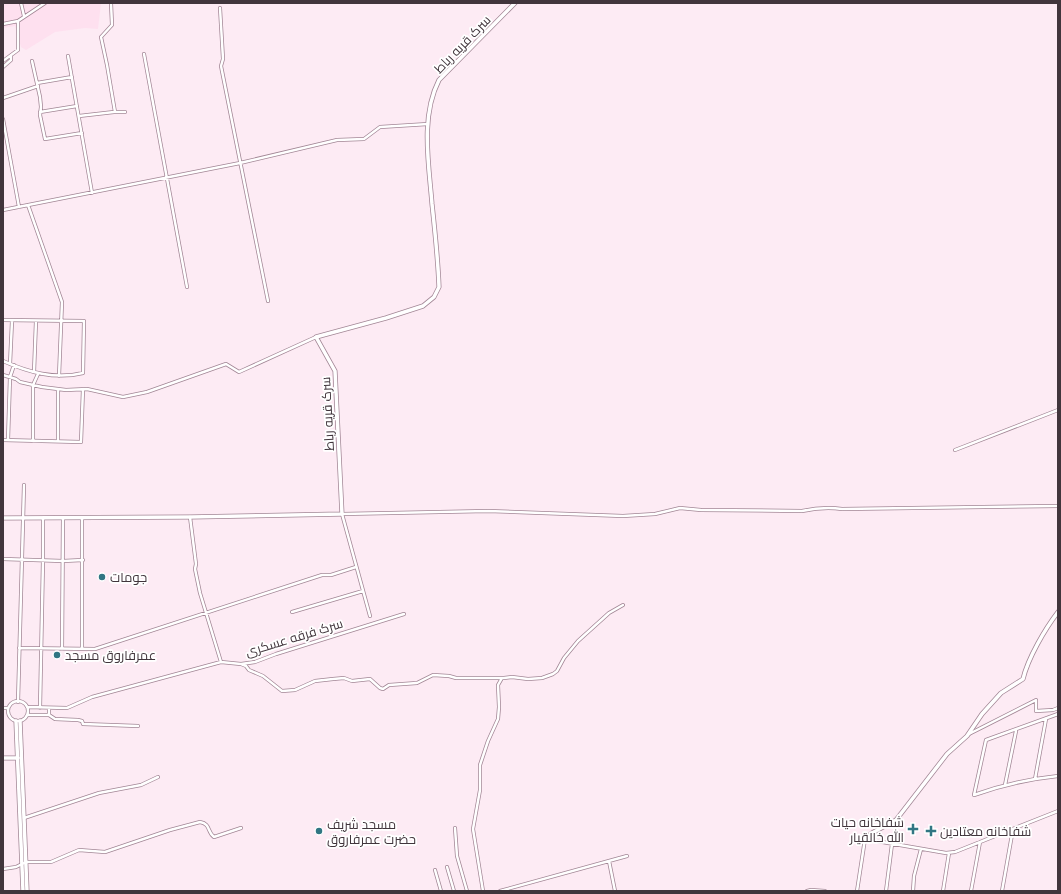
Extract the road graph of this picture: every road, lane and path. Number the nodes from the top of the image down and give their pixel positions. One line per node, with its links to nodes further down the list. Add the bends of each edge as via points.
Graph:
1 (21, 3): 6 (street)
2 (45, 3): 6 (street)
3 (111, 3): 20 (street, via 112,25 101,37)
4 (516, 3): 24 (street, سرک قریه رباط, via 439,80 433,92)
5 (220, 8): 26 (street, via 223,59 221,66)
6 (24, 16): 7 (street)
7 (18, 21): 8 (street); 10 (street, via 18,50)
8 (3, 24)
9 (144, 54): 27 (street)
10 (11, 56): 12 (street); 14 (street, via 11,60)
11 (68, 56): 15 (street)
12 (3, 61)
13 (32, 61): 16 (street)
14 (3, 67)
15 (72, 77): 16 (street); 18 (street)
16 (37, 85): 17 (street); 19 (street)
17 (3, 98)
18 (77, 106): 19 (street); 22 (street)
19 (40, 112): 25 (street, via 46,140)
20 (115, 112): 21 (street); 22 (street)
21 (125, 112)
22 (79, 116): 25 (street)
23 (3, 119): 30 (street)
24 (428, 124): 26 (street, via 380,127 364,139 336,140); 38 (street, سرک قریه رباط, via 428,159 439,287 434,297 423,306)
25 (82, 133): 28 (street)
26 (240, 162): 27 (street); 33 (street)
27 (166, 178): 28 (street); 32 (street)
28 (92, 193): 29 (street)
29 (28, 205): 30 (street); 37 (street, via 62,302)
30 (19, 207): 31 (street)
31 (3, 210)
32 (187, 287)
33 (268, 301)
34 (3, 320): 35 (street)
35 (12, 321): 36 (street); 40 (street)
36 (36, 321): 37 (street); 41 (street)
37 (60, 321): 44 (street); 44 (street, via 84,321 84,328 83,374)
38 (316, 337): 48 (street, via 239,372 226,364 147,392 123,397); 57 (street, سرک قریه رباط, via 335,370)
39 (3, 361): 40 (street)
40 (12, 365): 41 (street); 45 (street)
41 (34, 372): 42 (street)
42 (38, 374): 44 (street); 46 (street)
43 (3, 376): 45 (street)
44 (59, 376)
45 (10, 378): 46 (street); 51 (street)
46 (33, 385): 47 (street); 52 (street)
47 (58, 389): 48 (street); 53 (street)
48 (83, 389): 53 (street, via 81,442)
49 (1058, 410): 54 (street)
50 (3, 440): 51 (street)
51 (8, 440): 52 (street)
52 (33, 441): 53 (street)
53 (58, 441)
54 (955, 450)
55 (24, 485): 63 (street)
56 (1058, 506): 57 (street, via 814,508 802,511 680,508 655,514 623,516 488,512)
57 (342, 514): 58 (street); 69 (street)
58 (190, 517): 62 (street); 72 (street, via 195,569)
59 (3, 518): 63 (street)
60 (43, 518): 61 (street); 63 (street); 66 (street)
61 (63, 518): 62 (street); 68 (street)
62 (82, 518): 67 (street)
63 (22, 519): 65 (street)
64 (3, 559): 65 (street)
65 (22, 560): 66 (street); 77 (street)
66 (44, 560): 68 (street); 78 (street)
67 (83, 560): 68 (street); 80 (street)
68 (63, 561): 79 (street)
69 (356, 567): 70 (street); 72 (street, via 331,575 322,575)
70 (363, 591): 73 (street); 76 (street)
71 (623, 605): 83 (street, via 609,613 578,641 553,674 528,680)
72 (207, 612): 80 (street, via 95,649); 81 (street)
73 (292, 612)
74 (1058, 612): 100 (street, via 1025,669 1023,679 1001,693)
75 (404, 614): 82 (street, سرک فرقه عسکری, via 255,662)
76 (370, 616)
77 (20, 648): 78 (street); 84 (street)
78 (41, 648): 79 (street); 88 (street)
79 (62, 649): 80 (street)
80 (82, 650)
81 (221, 662): 82 (street, سرک فرقه عسکری); 90 (street, سرک فرقه عسکری, via 92,697 67,708)
82 (241, 664): 83 (street, via 263,676 282,691 333,678 352,681 370,679 383,689 417,683 433,675)
83 (502, 678): 128 (street, via 498,685 498,719 480,765 480,790 474,829)
84 (18, 702): 86 (street); 87 (street)
85 (3, 708): 86 (street)
86 (8, 708): 92 (street)
87 (27, 708): 88 (street, سرک فرقه عسکری); 94 (street)
88 (40, 708): 90 (street, سرک فرقه عسکری)
89 (1058, 708): 100 (street, via 1036,711 1036,700)
90 (49, 709): 95 (street)
91 (3, 713): 92 (street)
92 (8, 713): 97 (street, via 11,719)
93 (1058, 714): 96 (street)
94 (27, 715): 95 (street); 97 (street)
95 (49, 716): 98 (street, via 55,719 78,720 83,724)
96 (1046, 719): 99 (street); 105 (street)
97 (18, 721): 102 (street); 108 (street)
98 (138, 726)
99 (1016, 730): 106 (street); 106 (street, via 986,740 974,795)
100 (967, 736): 112 (street, via 947,754 896,820)
101 (3, 758): 102 (street)
102 (18, 758): 119 (street)
103 (1058, 776): 105 (street)
104 (158, 777): 108 (street, via 141,785 99,793)
105 (1036, 779): 106 (street)
106 (1005, 785)
107 (1058, 811): 111 (street)
108 (24, 818): 119 (street)
109 (241, 828): 119 (street, via 214,837 208,826 200,822 105,852 79,850 50,862)
110 (455, 828): 127 (street, via 457,856)
111 (1013, 829): 113 (street); 138 (street)
112 (865, 839): 114 (street); 133 (street)
113 (980, 842): 116 (street, via 956,852); 137 (street)
114 (892, 844): 115 (street); 134 (street)
115 (920, 848): 116 (street); 135 (street)
116 (949, 852): 136 (street)
117 (627, 856): 118 (street)
118 (609, 861): 129 (street); 130 (street)
119 (24, 863): 121 (street); 123 (street); 124 (street)
120 (447, 867): 126 (street)
121 (3, 869)
122 (435, 870): 125 (street)
123 (23, 891)
124 (27, 891)
125 (440, 891)
126 (454, 891)
127 (467, 891)
128 (483, 891)
129 (500, 891)
130 (615, 891)
131 (806, 891): 132 (street)
132 (825, 891)
133 (857, 891)
134 (886, 891)
135 (913, 891)
136 (943, 891)
137 (971, 891)
138 (1002, 891)

